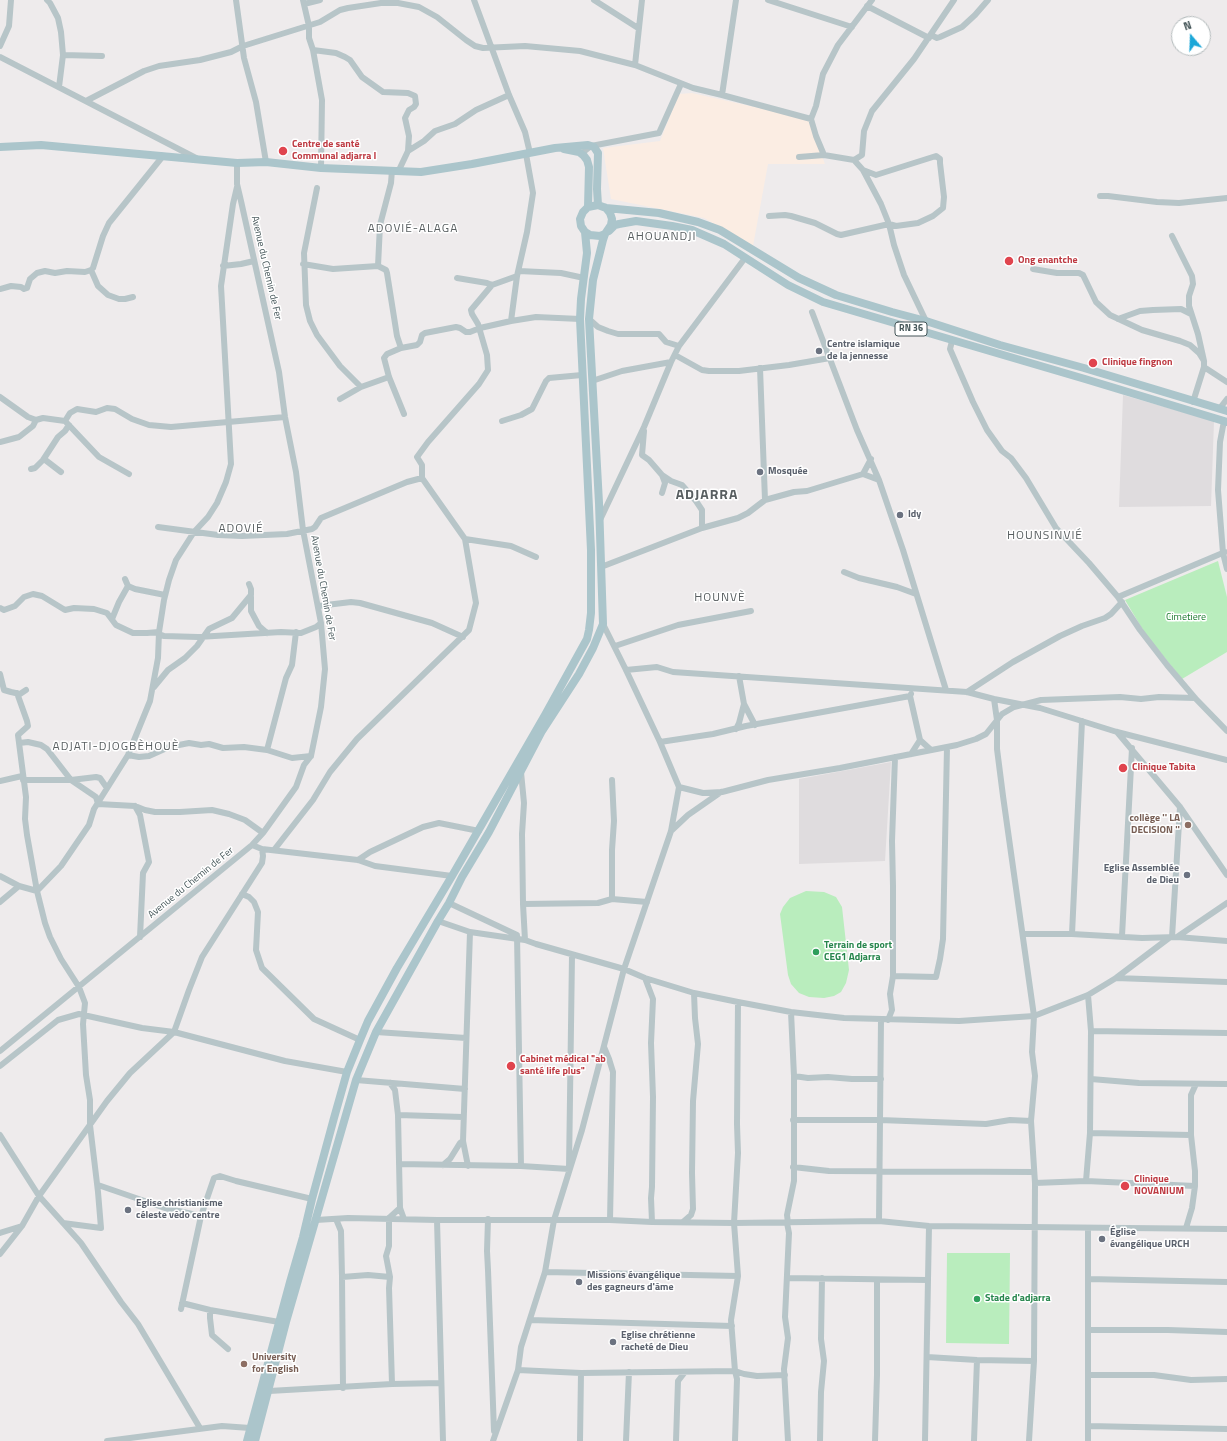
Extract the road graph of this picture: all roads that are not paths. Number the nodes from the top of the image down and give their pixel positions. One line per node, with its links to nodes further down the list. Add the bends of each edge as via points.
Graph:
1 (11, 0): 21 (street, via 9,26)
2 (47, 0): 26 (street, via 58,18)
3 (236, 0): 22 (street)
4 (320, 0): 14 (street)
5 (412, 0): 16 (street)
6 (474, 0): 23 (street)
7 (594, 0): 19 (street)
8 (642, 0): 19 (street)
9 (736, 0): 33 (street)
10 (768, 0): 18 (street)
11 (872, 0): 15 (street)
12 (954, 0): 20 (street)
13 (988, 0): 20 (street, via 962,27 937,38)
14 (304, 2): 17 (street)
15 (867, 6): 18 (street); 20 (street)
16 (419, 7): 17 (street, via 398,3 360,5 340,10); 23 (street, via 437,17 475,46)
17 (309, 26): 22 (street); 24 (street)
18 (852, 27): 36 (street, via 827,65)
19 (638, 28): 30 (street)
20 (930, 36): 47 (street, via 872,111 864,131 862,155)
21 (0, 46)
22 (243, 46): 25 (street); 29 (street)
23 (491, 49): 30 (street, via 525,46 580,51); 34 (street)
24 (313, 50): 40 (street, via 345,56 362,77 383,92 408,93 415,96 416,104 405,118 410,136); 50 (street, via 322,100)
25 (231, 52): 29 (street); 35 (street, via 144,71)
26 (63, 55): 27 (street); 32 (street)
27 (102, 56)
28 (0, 58): 32 (street)
29 (244, 58): 49 (street, via 256,102)
30 (635, 65): 31 (street)
31 (681, 84): 33 (street); 37 (street, via 659,133)
32 (59, 87): 35 (street)
33 (722, 94): 36 (street)
34 (509, 95): 40 (street, via 476,110 455,124 435,131); 41 (street, via 525,132)
35 (86, 101): 46 (street)
36 (811, 119): 45 (street)
37 (592, 146): 39 (main road); 42 (street); 57 (main road, via 598,153 597,189)
38 (0, 147): 43 (main road, via 41,145)
39 (555, 148): 41 (main road); 42 (main road)
40 (408, 151): 51 (street)
41 (528, 153): 51 (main road, via 433,171); 71 (street, via 533,194)
42 (581, 154): 58 (main road, via 589,167)
43 (163, 156): 46 (main road); 70 (street, via 109,223)
44 (799, 156): 45 (street)
45 (824, 156): 47 (street)
46 (196, 158): 48 (main road)
47 (854, 160): 52 (street)
48 (237, 162): 49 (main road); 53 (street, Avenue du Chemin de Fer)
49 (266, 162): 50 (main road)
50 (321, 168): 51 (main road)
51 (395, 170): 68 (street, via 380,225)
52 (863, 170): 60 (street); 60 (street, via 876,175 934,156 940,159 943,208 918,223 896,226)
53 (238, 184): 65 (street, Avenue du Chemin de Fer); 67 (street)
54 (317, 188): 66 (street, via 306,234)
55 (1100, 196): 56 (street, via 1179,203)
56 (1227, 198)
57 (602, 206): 58 (main road); 62 (main road, via 610,213 612,219 612,225); 82 (main road, RN 36, via 659,213 698,222 720,230 814,286 836,295)
58 (588, 207): 61 (main road, via 580,219)
59 (769, 216): 60 (street, via 791,216 841,235)
60 (890, 224): 82 (street, via 904,275)
61 (585, 232): 62 (main road, via 595,237); 73 (main road, via 587,253)
62 (607, 232): 64 (main road, RN 36, via 615,225 629,222 672,226 706,236); 80 (main road)
63 (1172, 236): 78 (street, via 1192,276 1189,300)
64 (745, 258): 84 (main road, RN 36, via 802,293 823,302); 85 (street)
65 (254, 261): 67 (street); 103 (street, Avenue du Chemin de Fer, via 275,351)
66 (303, 264): 68 (street, via 333,269); 96 (street, via 306,305 310,321 340,366)
67 (223, 266): 105 (street, via 221,286)
68 (378, 266): 86 (street, via 387,273)
69 (1033, 269): 79 (street, via 1083,275 1096,302 1110,315)
70 (91, 270): 75 (street, via 55,273 45,271 30,279 27,288 11,286); 76 (street, via 98,286 108,295 119,299)
71 (518, 274): 73 (street, via 561,274); 74 (street); 81 (street)
72 (457, 278): 74 (street)
73 (584, 278): 80 (main road, via 581,299)
74 (492, 285): 83 (street, via 471,310)
75 (0, 289)
76 (133, 297)
77 (812, 312): 88 (street)
78 (1191, 314): 79 (street, via 1181,309 1153,310); 90 (street)
79 (1118, 318): 90 (street, via 1142,330 1190,345 1199,353)
80 (585, 319): 81 (street, via 536,317); 85 (street, via 608,332 659,334 666,342); 92 (main road); 94 (main road)
81 (511, 321): 83 (street)
82 (926, 321): 100 (main road, RN 36)
83 (480, 328): 86 (street, via 466,332 456,327 425,333 417,345); 118 (street, via 488,370 417,457 422,465)
84 (952, 341): 107 (main road, RN 36, via 1085,378); 139 (street, via 950,348 987,430 1023,474 1056,528)
85 (679, 346): 87 (street)
86 (400, 348): 93 (street, via 384,358)
87 (675, 355): 89 (street); 91 (street, via 705,371)
88 (830, 358): 91 (street); 112 (street, via 859,435)
89 (671, 362): 94 (street, via 622,371); 109 (street)
90 (1204, 364): 95 (street); 100 (street)
91 (760, 368): 121 (street)
92 (582, 375): 106 (street, via 549,378 532,409); 197 (main road, via 591,550 591,613 587,639)
93 (389, 377): 96 (street); 102 (street)
94 (592, 381): 122 (main road)
95 (1227, 382)
96 (360, 387): 98 (street)
97 (0, 397): 104 (street)
98 (340, 399)
99 (1227, 399): 101 (street)
100 (1193, 402): 101 (main road, RN 36)
101 (1224, 410)
102 (404, 414)
103 (285, 416): 105 (street); 125 (street, Avenue du Chemin de Fer, via 296,472)
104 (36, 420): 108 (street, via 43,418); 110 (street, via 19,438)
105 (229, 421): 108 (street, via 171,427 149,425 115,409 107,408 96,412 77,409 70,413); 126 (street, via 229,472 217,503)
106 (502, 421)
107 (1225, 422): 128 (street, via 1220,442 1218,490)
108 (67, 423): 111 (street, via 65,430); 115 (street, via 99,457)
109 (644, 427): 117 (street, via 642,455); 122 (street)
110 (0, 442)
111 (44, 459): 113 (street); 114 (street)
112 (871, 459): 116 (street); 119 (street)
113 (31, 469)
114 (61, 472)
115 (129, 474)
116 (863, 474): 119 (street); 121 (street, via 807,491)
117 (662, 475): 120 (street, via 665,483); 124 (street, via 682,485 696,501 702,510)
118 (422, 478): 125 (street, via 322,518 315,527); 127 (street)
119 (879, 480): 136 (street)
120 (662, 493)
121 (765, 500): 124 (street, via 743,516)
122 (600, 520): 130 (main road)
123 (158, 527): 126 (street)
124 (702, 528): 130 (street)
125 (303, 530): 126 (street, via 262,536); 140 (street, Avenue du Chemin de Fer)
126 (194, 532): 137 (street, via 176,560)
127 (465, 539): 129 (street, via 511,546); 150 (street, via 476,603 469,630)
128 (1225, 552): 131 (street); 139 (street)
129 (536, 557)
130 (601, 567): 145 (main road)
131 (1227, 569)
132 (844, 572): 136 (street)
133 (126, 579): 135 (street)
134 (249, 584): 138 (street)
135 (128, 586): 137 (street); 143 (street)
136 (916, 594): 158 (street)
137 (165, 595): 147 (street)
138 (251, 595): 148 (street, via 251,611 259,626); 149 (street, via 232,618 212,627)
139 (1120, 600): 159 (street, via 1111,614 1105,618 1060,636); 162 (street, via 1140,630)
140 (318, 606): 144 (street, Avenue du Chemin de Fer); 150 (street, via 360,603 432,623)
141 (0, 608): 143 (street, via 4,610 15,606 24,597 32,594 42,596 65,610 94,609 107,613)
142 (751, 611): 151 (street, via 678,625)
143 (112, 619): 147 (street, via 116,625 133,633)
144 (321, 623): 146 (street, via 310,630); 183 (street, Avenue du Chemin de Fer, via 325,669 321,707)
145 (603, 624): 151 (street); 186 (main road, via 579,674)
146 (296, 632): 148 (street); 179 (street, via 292,665 286,678)
147 (159, 633): 149 (street, via 164,636); 155 (street)
148 (267, 633): 149 (street)
149 (204, 636): 155 (street, via 197,646 168,670)
150 (463, 637): 202 (street, via 357,739)
151 (615, 646): 152 (street)
152 (626, 670): 154 (street, via 657,668 673,672); 174 (street)
153 (0, 674): 160 (street, via 4,690)
154 (739, 676): 156 (street); 164 (street)
155 (153, 688): 182 (street)
156 (916, 688): 158 (street); 161 (street)
157 (26, 690): 160 (street)
158 (946, 690): 159 (street)
159 (967, 692): 163 (street)
160 (17, 693): 175 (street, via 28,726 18,734)
161 (910, 696): 168 (street); 173 (street)
162 (1195, 698): 165 (street, via 1076,698); 170 (street)
163 (994, 699): 165 (street); 166 (street)
164 (744, 704): 168 (street); 169 (street)
165 (1021, 704): 166 (street, via 1008,710); 167 (street)
166 (997, 720): 172 (street); 178 (street)
167 (1082, 721): 171 (street); 219 (street)
168 (755, 725): 169 (street)
169 (736, 729): 174 (street)
170 (1227, 731)
171 (1117, 732): 177 (street); 185 (street)
172 (986, 734): 176 (street); 178 (street, via 991,737)
173 (920, 740): 180 (street); 181 (street)
174 (660, 742): 191 (street)
175 (19, 743): 187 (street); 188 (street, via 28,742 47,749)
176 (947, 747): 180 (street); 228 (street, via 943,939 936,977)
177 (1132, 748): 196 (street); 220 (street)
178 (997, 749): 218 (street)
179 (267, 750): 182 (street, via 189,743 169,747 149,756); 183 (street, via 292,758)
180 (931, 750): 181 (street)
181 (911, 754): 184 (street)
182 (128, 755): 192 (street)
183 (311, 756): 199 (street, Avenue du Chemin de Fer, via 304,765 296,787)
184 (896, 757): 193 (street, via 768,780); 228 (street, via 892,841)
185 (1227, 760)
186 (520, 771): 213 (main road); 215 (street, via 524,803)
187 (23, 778): 188 (street); 190 (street); 208 (street, via 26,797 25,819)
188 (71, 780): 192 (street, via 96,777 100,778); 194 (street, via 96,797)
189 (612, 780): 210 (street)
190 (0, 781)
191 (679, 787): 193 (street, via 703,793); 198 (street)
192 (107, 788): 194 (street)
193 (722, 792): 198 (street, via 688,815)
194 (98, 804): 195 (street); 208 (street, via 79,842)
195 (135, 806): 199 (street, via 155,812 212,810 244,820); 221 (street, via 140,815 149,862 143,873)
196 (1180, 807): 204 (street); 222 (street)
197 (479, 830): 203 (street, via 439,823 423,827); 206 (main road)
198 (671, 831): 212 (street)
199 (263, 833): 200 (street, Avenue du Chemin de Fer)
200 (252, 845): 201 (street); 221 (street, Avenue du Chemin de Fer)
201 (262, 849): 202 (street); 209 (street, via 262,863)
202 (274, 850): 203 (street)
203 (358, 860): 206 (street, via 375,866)
204 (1227, 875)
205 (0, 876): 207 (street)
206 (452, 876): 245 (main road, via 397,968)
207 (19, 886): 208 (street); 211 (street)
208 (37, 891): 232 (street, via 50,937)
209 (242, 894): 241 (street, via 202,957); 245 (street, via 254,902 258,912 256,950 262,968 314,1019)
210 (612, 899): 212 (street); 215 (street, via 598,903)
211 (0, 902)
212 (647, 902): 227 (street)
213 (449, 903): 216 (main road); 223 (street, via 515,933)
214 (1227, 903): 222 (street)
215 (523, 904): 224 (street)
216 (438, 922): 217 (street); 242 (main road)
217 (470, 932): 223 (street); 244 (street)
218 (1023, 934): 219 (street); 238 (street)
219 (1072, 934): 220 (street)
220 (1122, 936): 222 (street)
221 (140, 937): 232 (street, Avenue du Chemin de Fer)
222 (1172, 937): 225 (street); 230 (street)
223 (517, 938): 224 (street); 275 (street)
224 (525, 940): 226 (street)
225 (1227, 941)
226 (572, 955): 227 (street); 277 (street)
227 (624, 969): 229 (street); 246 (street)
228 (893, 976): 239 (street, via 890,988 892,1010)
229 (645, 978): 233 (street); 299 (street, via 653,999)
230 (1116, 978): 231 (street); 234 (street)
231 (1227, 982)
232 (78, 987): 237 (street, via 85,1003); 247 (street, Avenue du Chemin de Fer)
233 (694, 993): 235 (street); 300 (street, via 698,1044 693,1101 693,1209 690,1217)
234 (1088, 995): 238 (street); 240 (street)
235 (738, 1002): 236 (street); 303 (street, via 738,1153)
236 (791, 1012): 239 (street, via 844,1018); 250 (street)
237 (84, 1015): 241 (street, via 142,1028); 248 (street, via 71,1015 58,1020); 265 (street)
238 (1034, 1016): 239 (street, via 959,1021); 264 (street, via 1032,1052 1036,1076)
239 (885, 1019): 251 (street)
240 (1092, 1031): 243 (street); 252 (street)
241 (174, 1032): 249 (street, via 285,1061); 265 (street, via 130,1074)
242 (376, 1032): 244 (street); 253 (main road)
243 (1227, 1033)
244 (466, 1038): 258 (street)
245 (360, 1040): 249 (main road)
246 (604, 1047): 277 (street); 297 (street, via 612,1072)
247 (0, 1051)
248 (0, 1066)
249 (347, 1072): 285 (main road)
250 (794, 1076): 251 (street); 262 (street)
251 (881, 1079): 263 (street)
252 (1091, 1079): 255 (street); 266 (street)
253 (356, 1080): 254 (street); 294 (main road)
254 (390, 1083): 258 (street); 260 (street, via 395,1090)
255 (1186, 1084): 256 (street); 259 (street)
256 (1196, 1084): 257 (street); 259 (street)
257 (1227, 1084)
258 (465, 1089): 261 (street)
259 (1191, 1095): 268 (street)
260 (398, 1115): 261 (street); 271 (street)
261 (463, 1117): 269 (street)
262 (793, 1120): 263 (street); 276 (street)
263 (880, 1120): 264 (street, via 986,1124 1010,1120); 278 (street)
264 (1031, 1121): 279 (street)
265 (90, 1125): 282 (street); 284 (street)
266 (1090, 1133): 268 (street); 280 (street)
267 (0, 1135): 284 (street)
268 (1191, 1135): 283 (street)
269 (463, 1141): 270 (street); 274 (street)
270 (452, 1156): 272 (street); 273 (street)
271 (399, 1164): 272 (street); 286 (street)
272 (443, 1165): 273 (street)
273 (456, 1165): 274 (street)
274 (468, 1166): 275 (street)
275 (521, 1166): 277 (street)
276 (793, 1167): 278 (street, via 829,1171); 287 (street, via 793,1187)
277 (569, 1169): 296 (street)
278 (879, 1171): 279 (street); 298 (street)
279 (1034, 1172): 281 (street)
280 (1086, 1181): 281 (street); 283 (street)
281 (1035, 1183): 309 (street)
282 (98, 1185): 288 (street, via 165,1208); 302 (street, via 101,1228)
283 (1195, 1186): 311 (street)
284 (39, 1196): 302 (street); 306 (street)
285 (312, 1199): 288 (street, via 220,1176 214,1178); 328 (main road)
286 (400, 1208): 290 (street); 292 (street)
287 (787, 1215): 304 (street); 305 (street)
288 (201, 1216): 326 (street, via 181,1306)
289 (348, 1218): 290 (street); 291 (street); 308 (street)
290 (389, 1218): 292 (street); 319 (street, via 389,1246 386,1256)
291 (336, 1219): 294 (street); 308 (street)
292 (404, 1219): 295 (street)
293 (488, 1219): 295 (street); 296 (street); 350 (street)
294 (316, 1220): 349 (main road)
295 (438, 1220): 346 (street)
296 (554, 1220): 297 (street); 316 (street)
297 (610, 1220): 299 (street)
298 (879, 1221): 301 (street); 307 (street)
299 (652, 1222): 300 (street)
300 (683, 1222): 303 (street)
301 (796, 1222): 305 (street); 314 (street)
302 (63, 1223): 353 (street, via 81,1243 138,1324)
303 (734, 1223): 304 (street); 317 (street)
304 (778, 1223): 305 (street)
305 (788, 1223): 314 (street)
306 (22, 1226): 313 (street); 315 (street)
307 (929, 1226): 309 (street); 324 (street)
308 (340, 1227): 318 (street)
309 (1034, 1227): 310 (street); 335 (street)
310 (1088, 1228): 311 (street); 322 (street)
311 (1186, 1228): 312 (street)
312 (1227, 1229)
313 (0, 1233)
314 (789, 1233): 320 (street)
315 (0, 1254)
316 (545, 1272): 317 (street); 327 (street)
317 (738, 1276): 329 (street)
318 (342, 1277): 319 (street); 348 (street)
319 (390, 1277): 347 (street)
320 (788, 1278): 321 (street); 342 (street)
321 (822, 1278): 323 (street); 366 (street, via 821,1339 824,1361)
322 (1088, 1279): 325 (street); 330 (street)
323 (877, 1280): 324 (street); 367 (street)
324 (927, 1280): 333 (street)
325 (1227, 1282)
326 (210, 1310): 328 (street); 332 (street, via 212,1334)
327 (530, 1320): 329 (street); 336 (street, via 521,1348)
328 (279, 1322): 354 (main road)
329 (732, 1326): 337 (street)
330 (1088, 1330): 331 (street); 343 (street)
331 (1227, 1332)
332 (228, 1349)
333 (927, 1357): 334 (street); 368 (street)
334 (977, 1360): 335 (street); 369 (street)
335 (1034, 1361): 370 (street)
336 (518, 1370): 338 (street); 351 (street)
337 (735, 1371): 341 (street); 342 (street, via 750,1375 777,1376); 364 (street)
338 (581, 1372): 339 (street); 361 (street)
339 (629, 1372): 340 (street); 362 (street)
340 (674, 1372): 341 (street); 345 (street)
341 (684, 1372): 345 (street)
342 (785, 1372): 365 (street)
343 (1089, 1376): 344 (street, via 1154,1375 1191,1380); 352 (street)
344 (1227, 1379)
345 (678, 1381): 363 (street)
346 (441, 1383): 347 (street); 360 (street)
347 (392, 1384): 348 (street)
348 (343, 1388): 349 (street)
349 (268, 1391): 359 (main road)
350 (493, 1398): 351 (street); 356 (street)
351 (507, 1400): 356 (street)
352 (1089, 1426): 355 (street); 371 (street)
353 (200, 1428): 354 (street); 357 (street)
354 (250, 1428): 358 (main road)
355 (1227, 1429)
356 (493, 1438)
357 (107, 1441)
358 (246, 1441)
359 (255, 1441)
360 (443, 1441)
361 (580, 1441)
362 (626, 1441)
363 (676, 1441)
364 (735, 1441)
365 (788, 1441)
366 (820, 1441)
367 (876, 1441)
368 (924, 1441)
369 (974, 1441)
370 (1029, 1441)
371 (1088, 1441)

